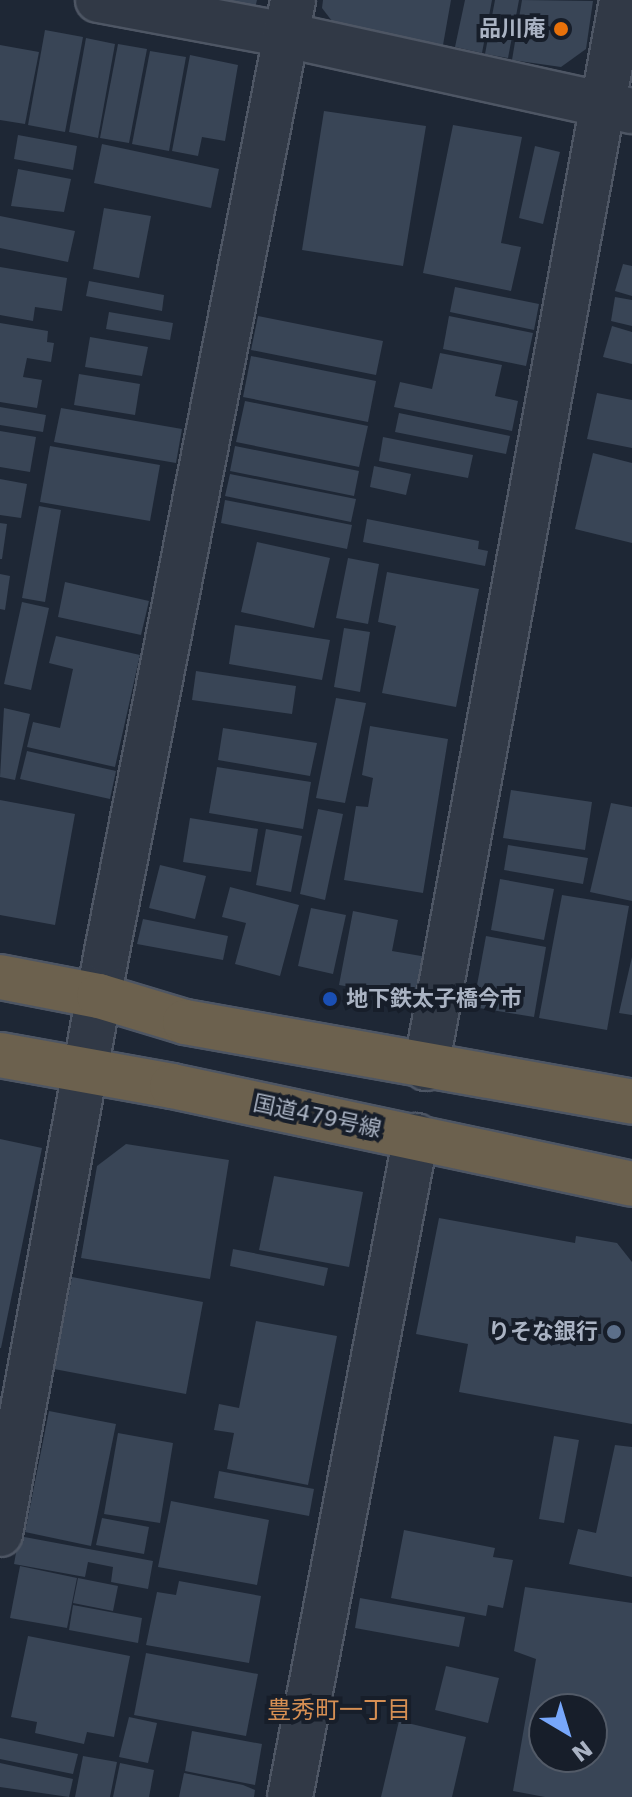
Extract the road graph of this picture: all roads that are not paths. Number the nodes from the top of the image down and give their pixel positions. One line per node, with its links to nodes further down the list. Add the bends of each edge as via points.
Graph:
1 (98, 0): 3 (street)
2 (622, 0): 4 (street)
3 (290, 17): 4 (street); 6 (street)
4 (616, 106): 8 (street)
5 (0, 977): 6 (highway)
6 (99, 996): 8 (highway, via 185,1022); 9 (street)
7 (0, 1055): 9 (highway, 国道479号線)
8 (426, 1068): 10 (highway)
9 (84, 1071): 11 (highway, 国道479号線); 13 (street)
10 (632, 1102)
11 (416, 1136): 12 (highway, 国道479号線); 14 (street)
12 (632, 1184)
13 (1, 1528)
14 (290, 1797)

